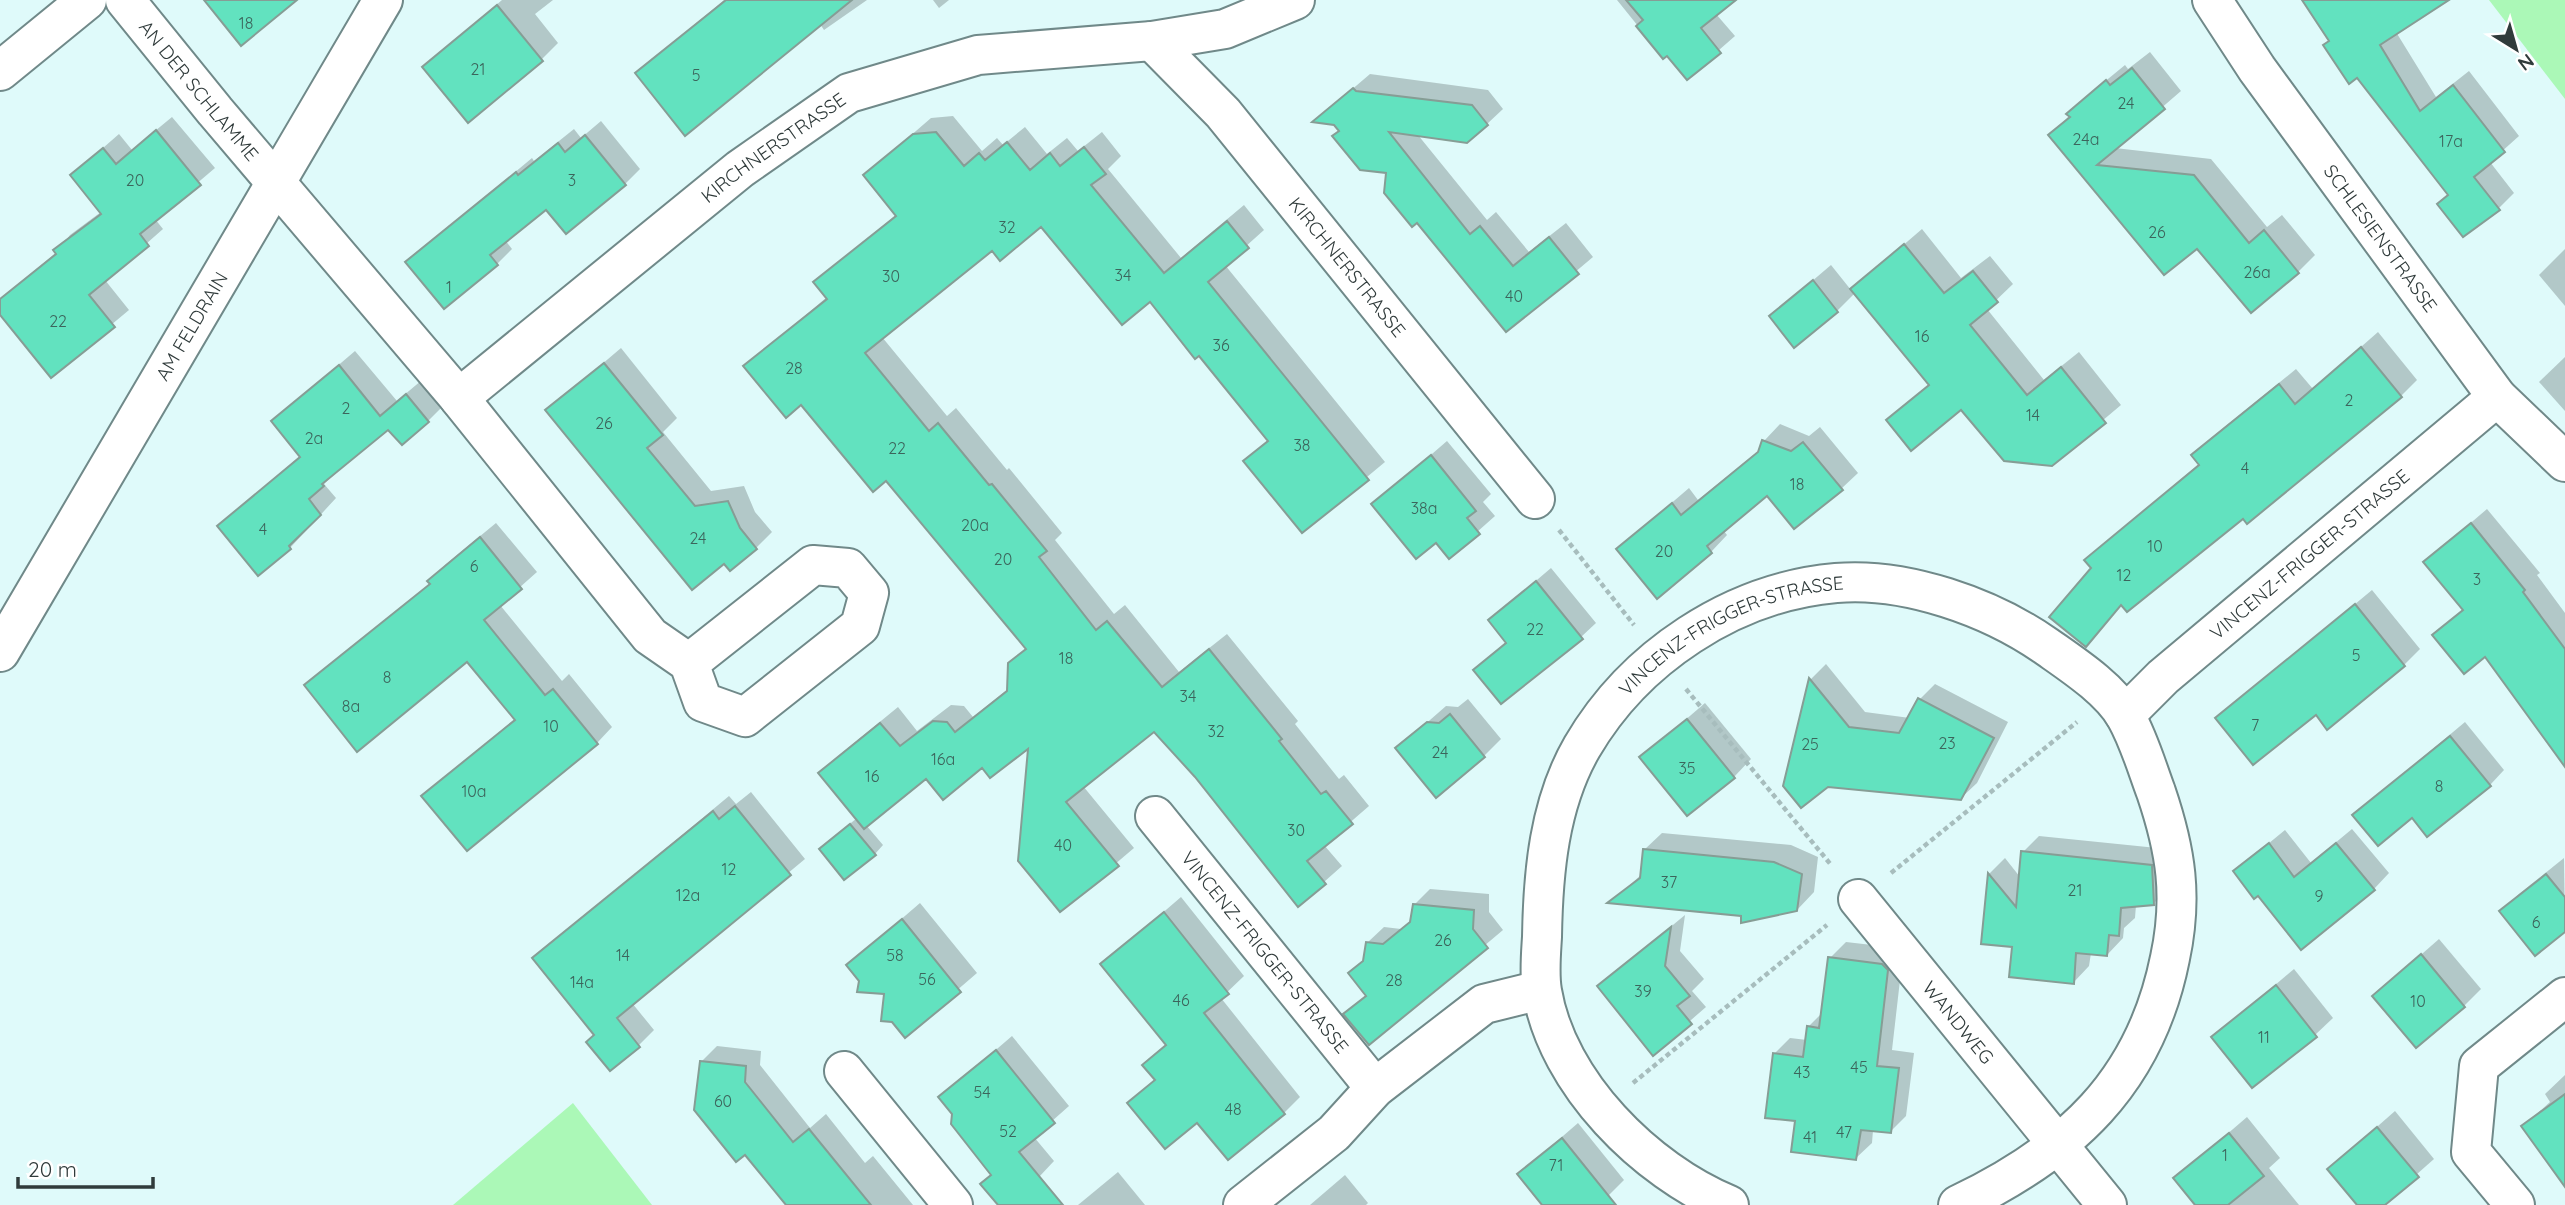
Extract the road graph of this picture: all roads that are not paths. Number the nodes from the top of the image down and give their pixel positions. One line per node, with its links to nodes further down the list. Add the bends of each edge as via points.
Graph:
1 (87, 0): 7 (street)
2 (125, 0): 8 (street, AN DER SCHLAMME)
3 (383, 0): 8 (street, AM FELDRAIN)
4 (1295, 0): 6 (street, KIRCHNERSTRASSE, via 1225,29)
5 (2212, 0): 9 (street, SCHLESIENSTRASSE, via 2257,69)
6 (1152, 41): 10 (street, KIRCHNERSTRASSE, via 978,55 849,93 740,170); 12 (street, KIRCHNERSTRASSE, via 1223,113)
7 (0, 71)
8 (276, 181): 10 (street); 13 (street, AM FELDRAIN)
9 (2497, 397): 11 (street, SCHLESIENSTRASSE); 15 (street, VINCENZ-FRIGGER-STRASSE, via 2163,677)
10 (459, 398): 14 (street, via 650,636)
11 (2565, 462)
12 (1535, 499)
13 (0, 652)
14 (689, 663): 14 (street, via 703,702 745,717 860,626 869,593 848,568 813,565)
15 (2125, 715): 18 (street, VINCENZ-FRIGGER-STRASSE, via 2072,665 2023,630 1978,607 1891,586 1837,583 1775,595 1715,619 1659,657 1609,705 1580,751 1559,803 1546,857); 22 (street, VINCENZ-FRIGGER-STRASSE, via 2168,830 2179,885 2175,936 2164,990 2140,1048 2106,1100)
16 (1154, 816): 21 (street, VINCENZ-FRIGGER-STRASSE)
17 (1858, 899): 22 (street, WANDWEG)
18 (1541, 990): 21 (street, via 1484,1004); 25 (street, VINCENZ-FRIGGER-STRASSE, via 1555,1034 1601,1110 1642,1151 1679,1179)
19 (2565, 997): 28 (street, via 2479,1066 2471,1152)
20 (844, 1071): 23 (street)
21 (1375, 1088): 24 (street, via 1334,1133)
22 (2060, 1146): 26 (street, VINCENZ-FRIGGER-STRASSE, via 2008,1182); 27 (street, WANDWEG)
23 (953, 1205)
24 (1243, 1205)
25 (1729, 1205)
26 (1958, 1205)
27 (2107, 1205)
28 (2515, 1205)

